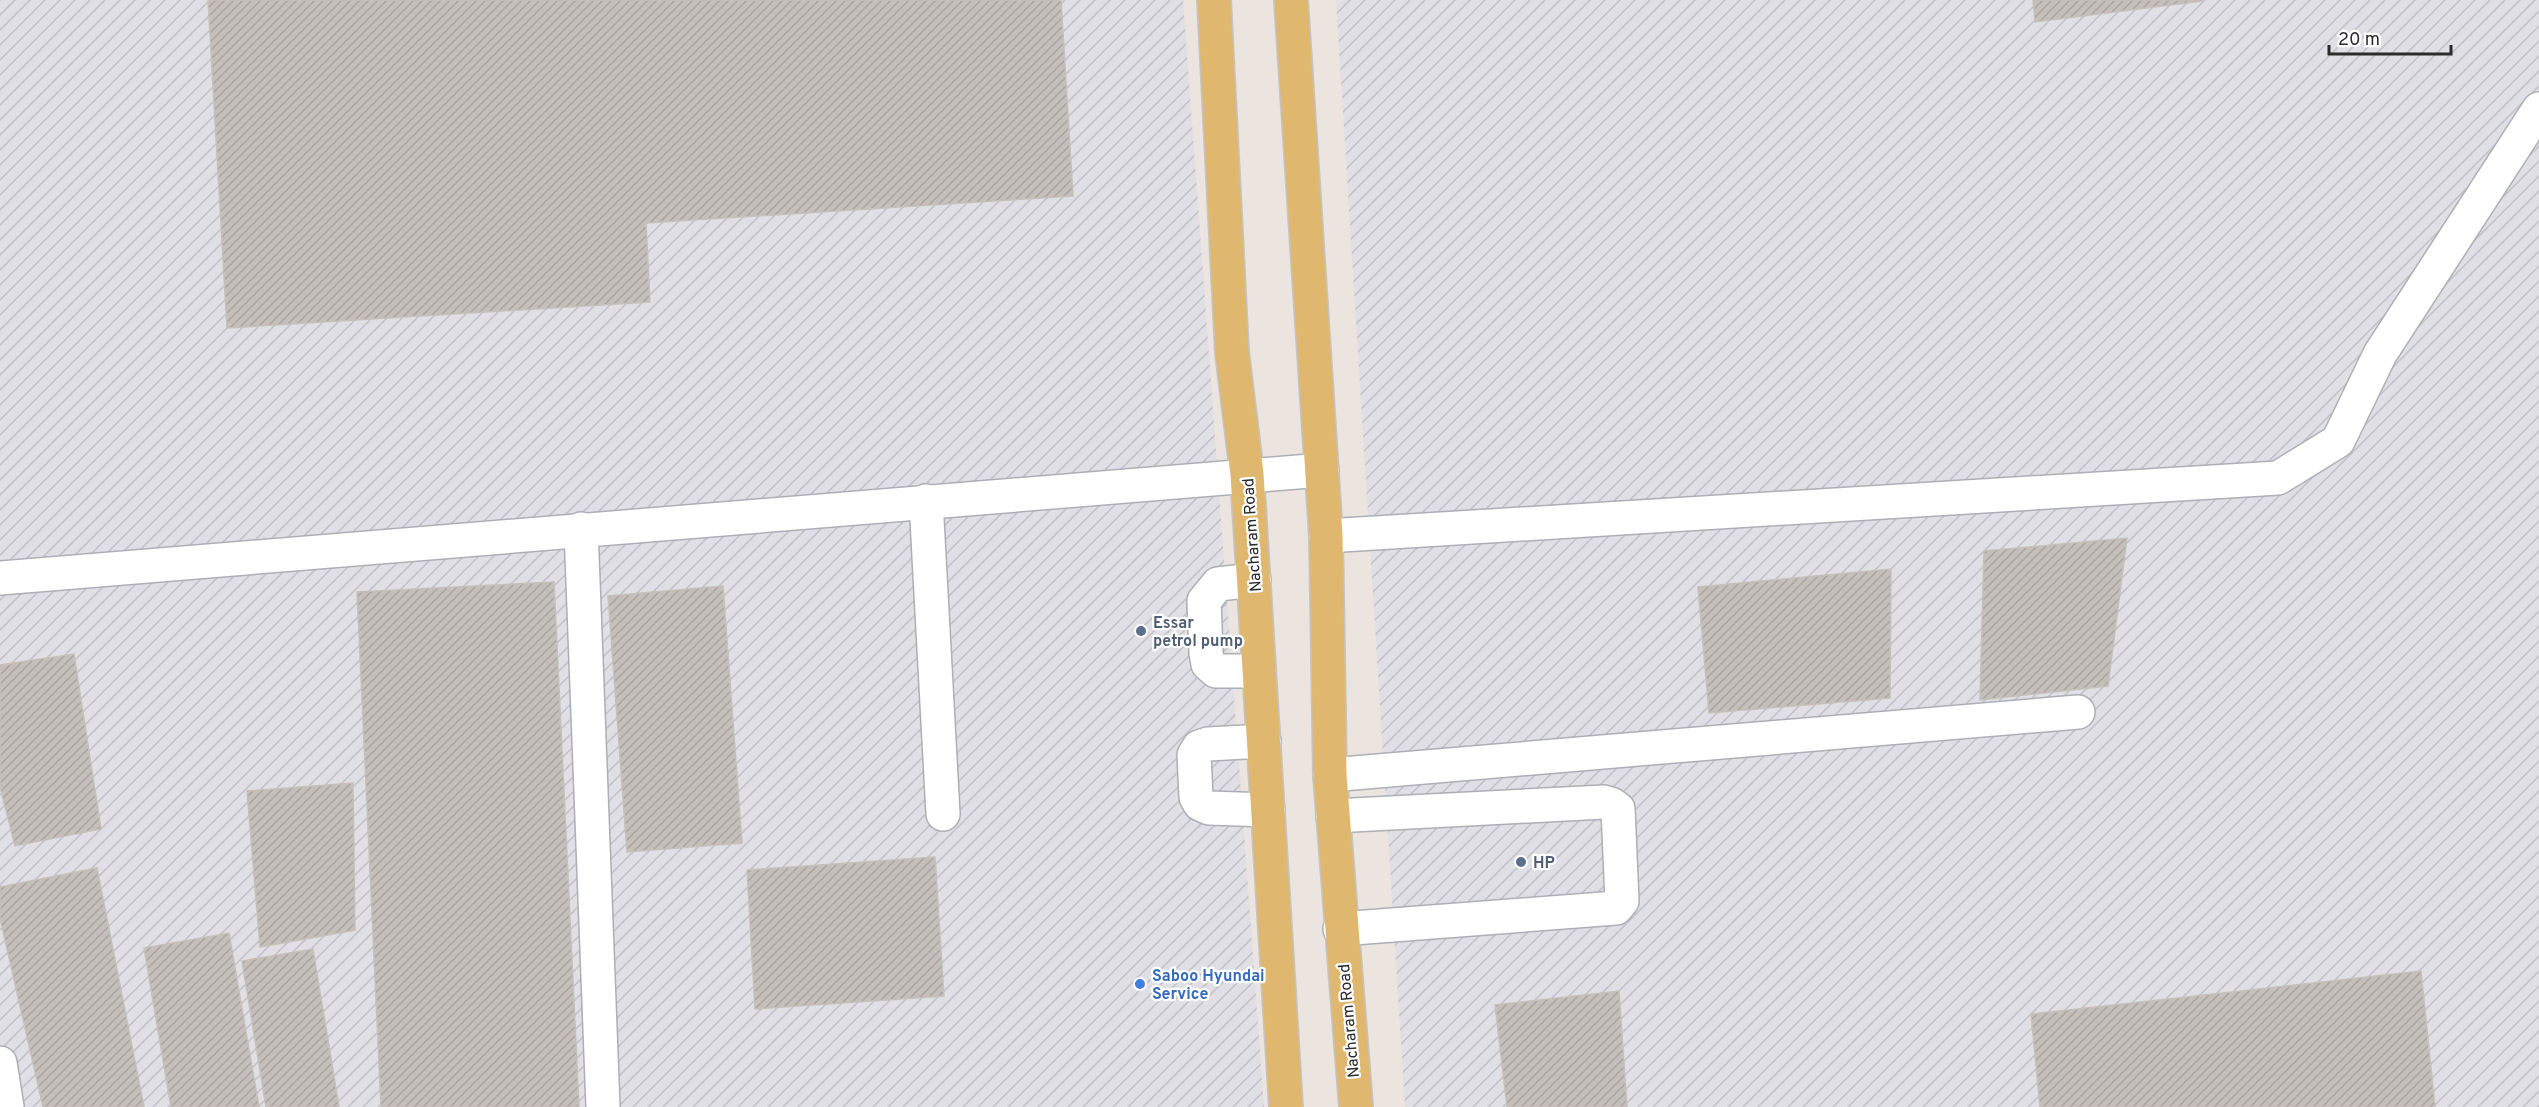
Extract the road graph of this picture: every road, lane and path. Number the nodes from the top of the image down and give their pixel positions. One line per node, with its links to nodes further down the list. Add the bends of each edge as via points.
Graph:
1 (1214, 0): 5 (main road, Nacharam Road, via 1232,352)
2 (1291, 0): 4 (main road, Nacharam Road)
3 (2539, 109): 8 (street, via 2380,354 2338,441 2278,478)
4 (1323, 470): 5 (street); 8 (main road, Nacharam Road)
5 (1248, 474): 6 (street); 10 (main road, Nacharam Road)
6 (926, 501): 7 (street); 16 (street)
7 (581, 529): 9 (street); 21 (street)
8 (1326, 536): 14 (main road, Nacharam Road)
9 (0, 578)
10 (1254, 580): 11 (main road, Nacharam Road); 11 (street, via 1218,584 1210,591 1204,601 1206,653 1208,664 1216,671)
11 (1259, 671): 13 (main road, Nacharam Road)
12 (2078, 712): 14 (street)
13 (1264, 741): 15 (main road, Nacharam Road); 15 (street, via 1199,747 1194,755 1196,797 1209,808)
14 (1330, 774): 17 (main road, Nacharam Road)
15 (1268, 810): 22 (main road, Nacharam Road)
16 (943, 814)
17 (1333, 816): 18 (main road, Nacharam Road); 18 (street, via 1604,802 1618,809 1622,901 1616,908)
18 (1340, 929): 23 (main road, Nacharam Road)
19 (0, 1063): 20 (street)
20 (7, 1107)
21 (603, 1107)
22 (1286, 1107)
23 (1356, 1107)

